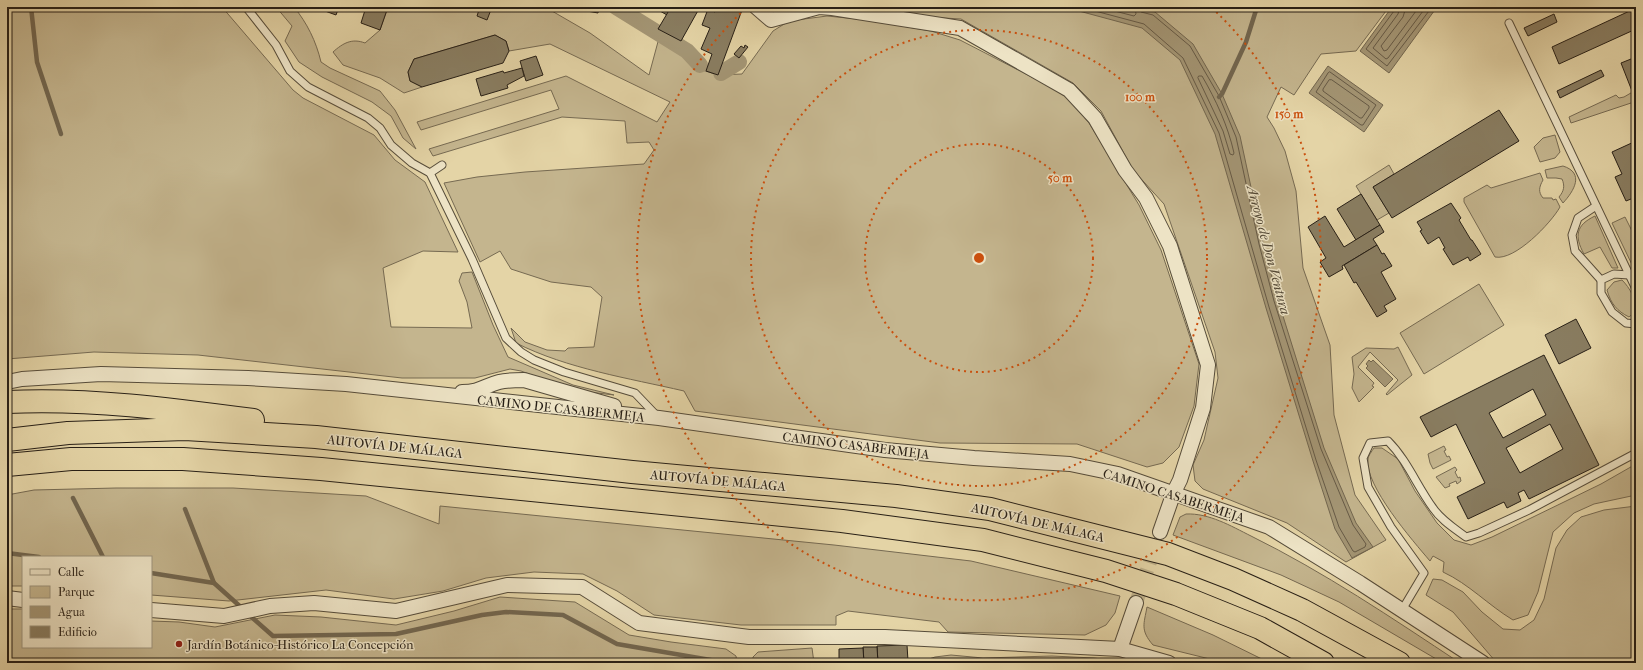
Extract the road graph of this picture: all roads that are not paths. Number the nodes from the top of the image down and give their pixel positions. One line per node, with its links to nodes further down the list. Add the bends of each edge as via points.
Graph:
1 (246, 7): 5 (lane, via 276,45 290,71 308,87 368,118 380,128 391,145)
2 (756, 7): 19 (street, via 771,20 819,7 960,28 1069,90 1095,118 1125,170 1146,198 1170,246 1208,365 1203,408)
3 (1509, 23): 6 (lane)
4 (442, 165): 5 (lane)
5 (430, 173): 14 (lane, via 506,338 534,360 564,372 635,393)
6 (1596, 206): 7 (lane); 8 (lane, via 1578,218 1572,235 1575,251)
7 (1629, 275): 8 (lane, via 1614,274); 9 (lane)
8 (1601, 280): 10 (lane, via 1601,293 1612,312 1626,323)
9 (1636, 290)
10 (1636, 324)
11 (7, 382): 12 (street, via 101,374 346,384)
12 (434, 395): 14 (street, CAMINO DE CASABERMEJA); 14 (street, CAMINO DE CASABERMEJA, via 436,391 474,392 497,382 524,380)
13 (7, 402): 15 (highway, via 84,402 162,408 255,421)
14 (659, 418): 19 (street, CAMINO CASABERMEJA, via 885,450 1070,464 1118,474)
15 (316, 437): 16 (highway, AUTOVÍA DE MÁLAGA, via 185,429 68,433); 29 (highway, AUTOVÍA DE MÁLAGA, via 632,472 896,496 990,509 1168,554 1234,579 1302,610)
16 (7, 440)
17 (1636, 453): 25 (lane, via 1529,510 1466,537 1433,509 1398,451 1388,441 1370,443 1363,458 1368,487 1391,527 1424,573)
18 (7, 465): 28 (highway, via 70,459 183,459 321,469 842,521 983,540 1106,571 1176,594 1260,628)
19 (1174, 492): 20 (street); 25 (street, CAMINO CASABERMEJA, via 1269,527)
20 (1160, 532)
21 (7, 598): 22 (street)
22 (22, 600)
23 (1136, 603): 26 (street)
24 (152, 610): 26 (street, via 224,616 270,606 314,603 396,611 506,585 582,587 639,623 749,637 885,637)
25 (1402, 610): 30 (street, CAMINO CASABERMEJA)
26 (1120, 649): 27 (street)
27 (1169, 663)
28 (1323, 663)
29 (1399, 663)
30 (1483, 663)

